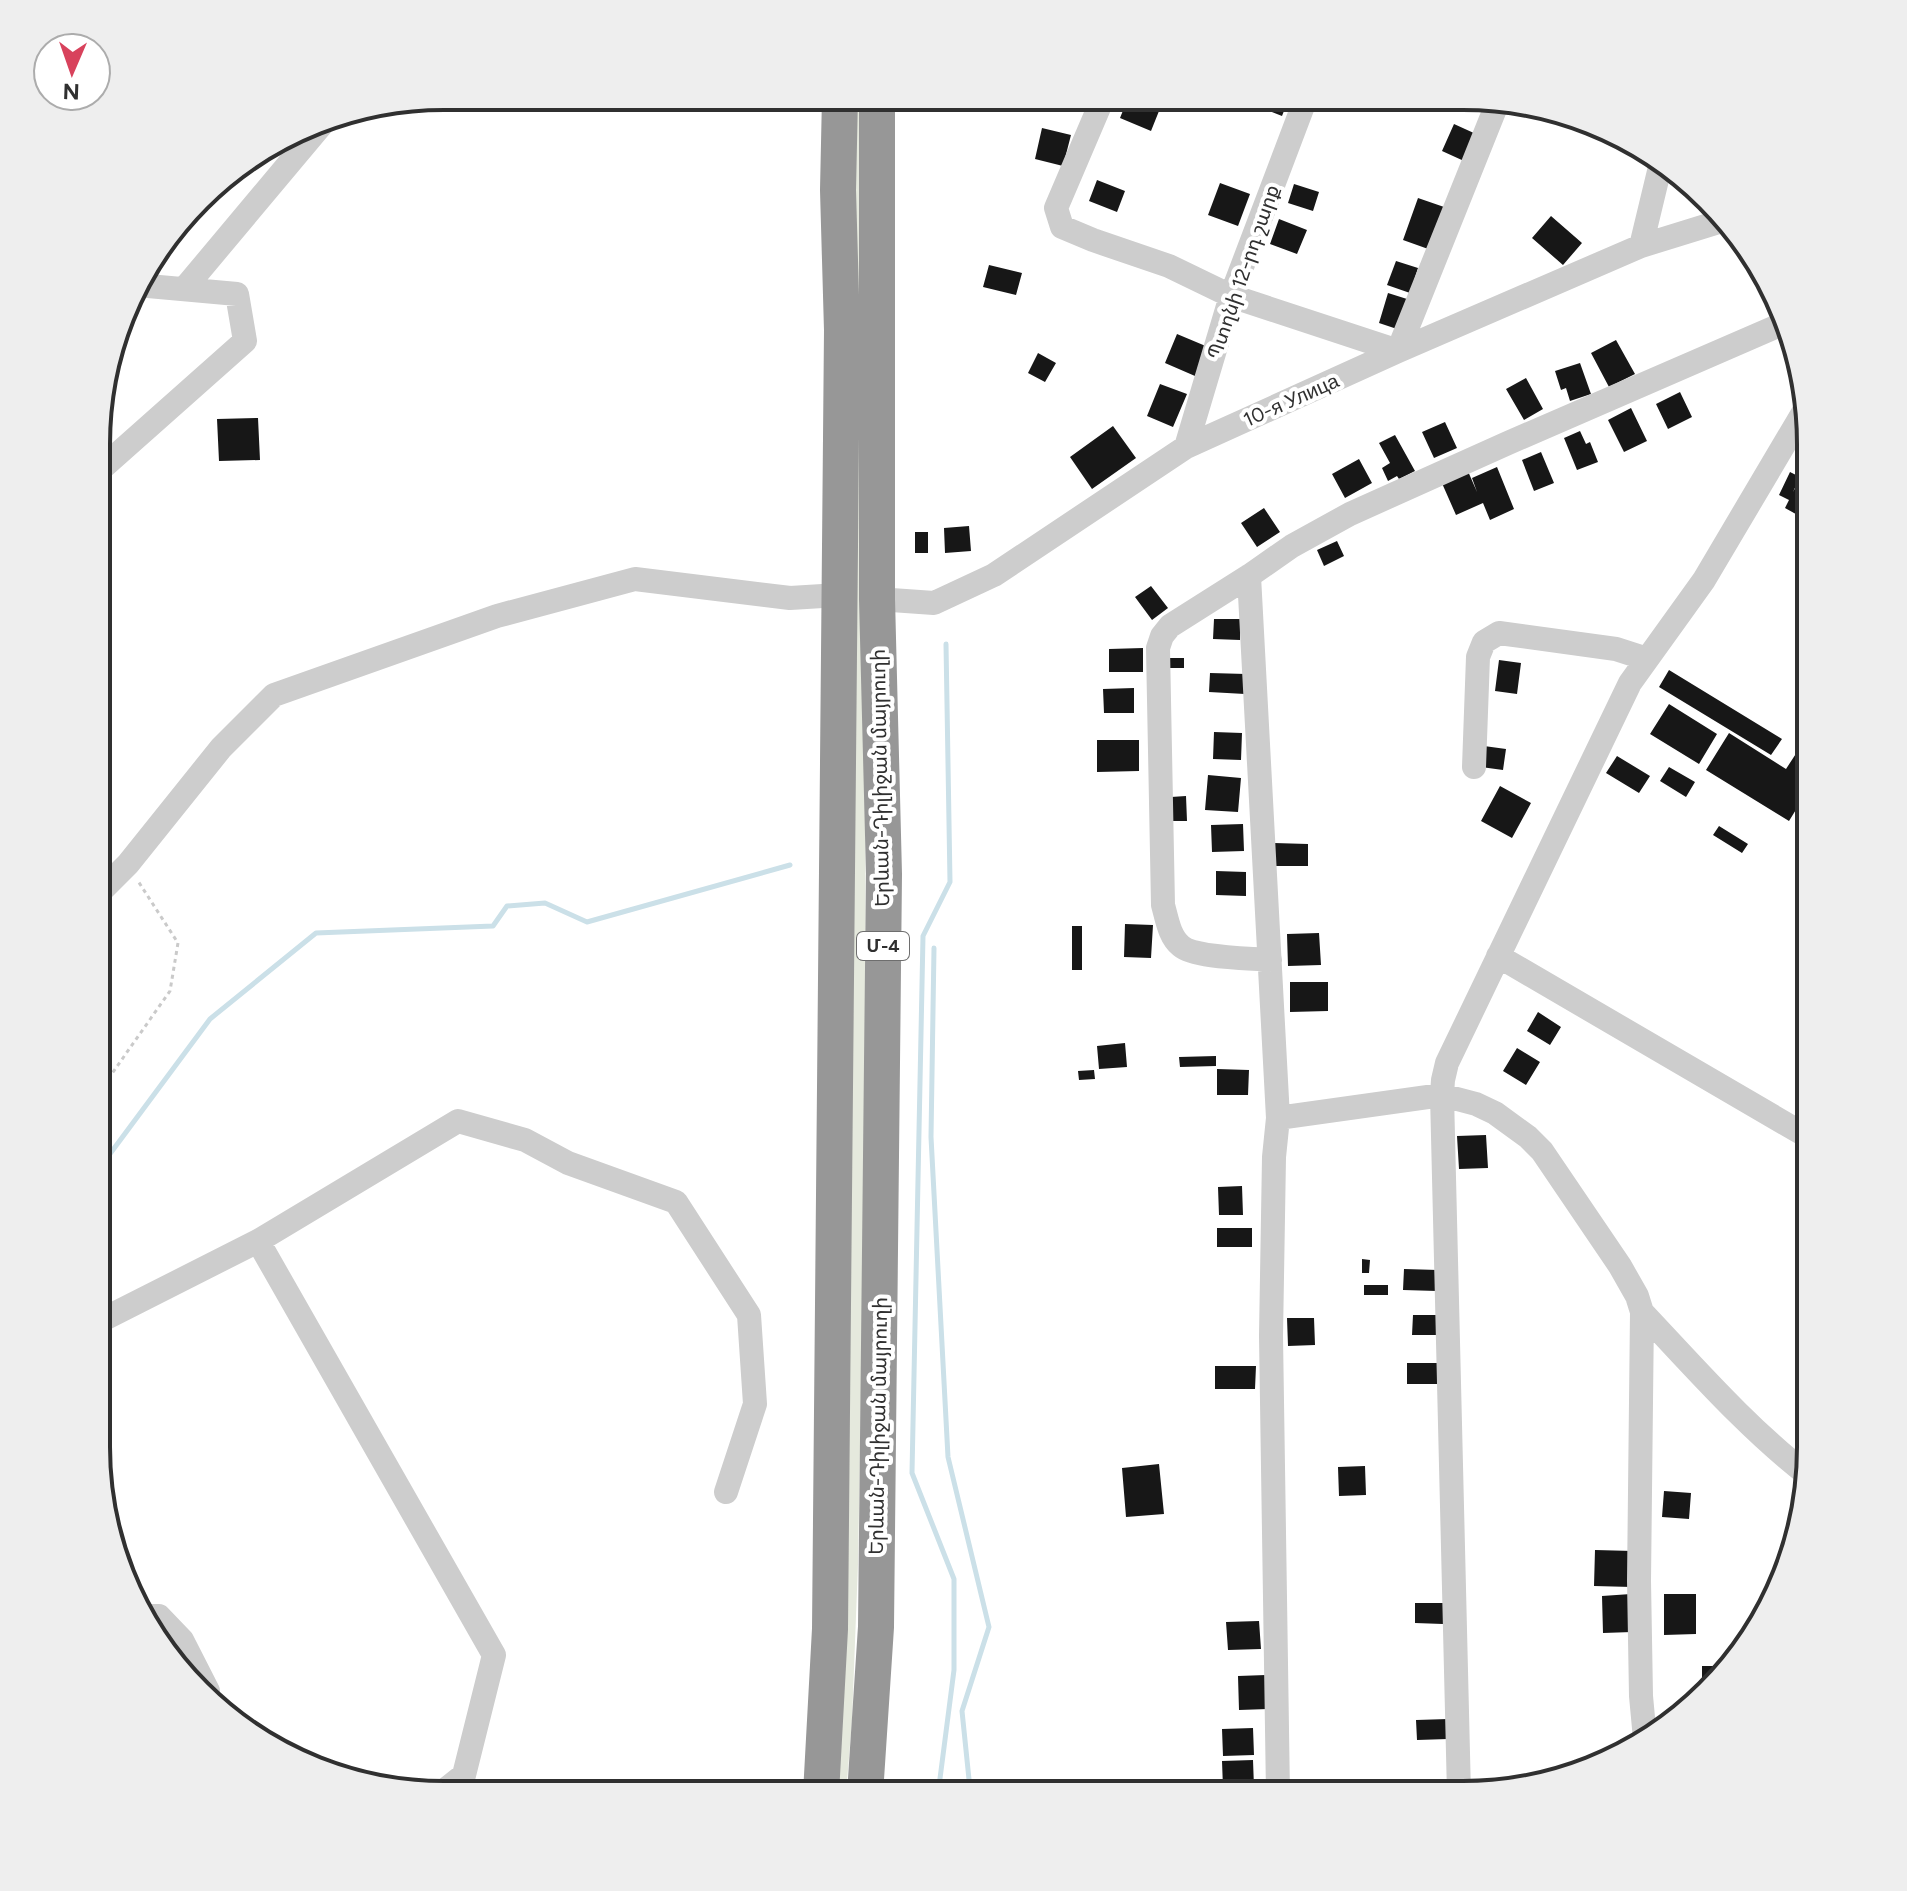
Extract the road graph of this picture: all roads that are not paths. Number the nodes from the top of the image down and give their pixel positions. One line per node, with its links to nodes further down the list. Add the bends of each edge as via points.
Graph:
1 (840, 110): 19 (highway, Երևան-Դիլիջան մայրուղի / Մ-4)
2 (877, 110): 20 (highway, Երևան-Դիլիջան մայրուղի / Մ-4)
3 (1098, 110): 12 (street, via 1056,208 1062,227 1169,266)
4 (1301, 110): 12 (street, Պտղնի 12-րդ շարք)
5 (1494, 112): 14 (street)
6 (311, 137): 11 (street)
7 (1658, 174): 9 (street)
8 (1714, 224): 9 (street, 10-я Улица)
9 (1641, 246): 14 (street, 10-я Улица)
10 (150, 286): 11 (street)
11 (184, 289): 17 (street, via 237,294 245,341)
12 (1231, 296): 14 (street); 16 (street, Պտղնի 12-րդ շարք)
13 (1776, 327): 18 (street, via 1350,514)
14 (1398, 351): 16 (street, 10-я Улица)
15 (1796, 424): 21 (street, via 1704,580)
16 (1186, 447): 20 (street, 10-я Улица, via 994,575 934,603)
17 (110, 461)
18 (1249, 576): 25 (street); 25 (street, via 1170,626 1158,648 1163,905 1180,946 1194,953)
19 (839, 595): 23 (street, via 790,598 635,579 497,616 274,695 221,748); 38 (highway, Երևան-Դիլիջան մայրուղի / Մ-4, via 830,1629)
20 (877, 599): 39 (highway, Երևան-Դիլիջան մայրուղի / Մ-4, via 883,921 876,1627)
21 (1647, 659): 22 (street, via 1616,649 1499,633 1484,642 1478,657); 24 (street, via 1630,683)
22 (1474, 767)
23 (110, 882)
24 (1498, 956): 26 (street, via 1447,1063); 28 (street)
25 (1270, 960): 27 (street)
26 (1442, 1095): 27 (street); 30 (street, via 1495,1113 1542,1151 1620,1266); 41 (street)
27 (1278, 1118): 40 (street, via 1271,1336)
28 (1797, 1130)
29 (258, 1241): 31 (street); 33 (street, via 458,1121 525,1140 568,1163 676,1202 749,1315 755,1404); 37 (street, via 494,1655 464,1775)
30 (1642, 1312): 32 (street); 36 (street, via 1639,1581)
31 (110, 1316)
32 (1796, 1466)
33 (726, 1492)
34 (156, 1616): 35 (street, via 182,1640)
35 (199, 1673)
36 (1644, 1727)
37 (456, 1781)
38 (822, 1781)
39 (866, 1781)
40 (1278, 1781)
41 (1459, 1781)

